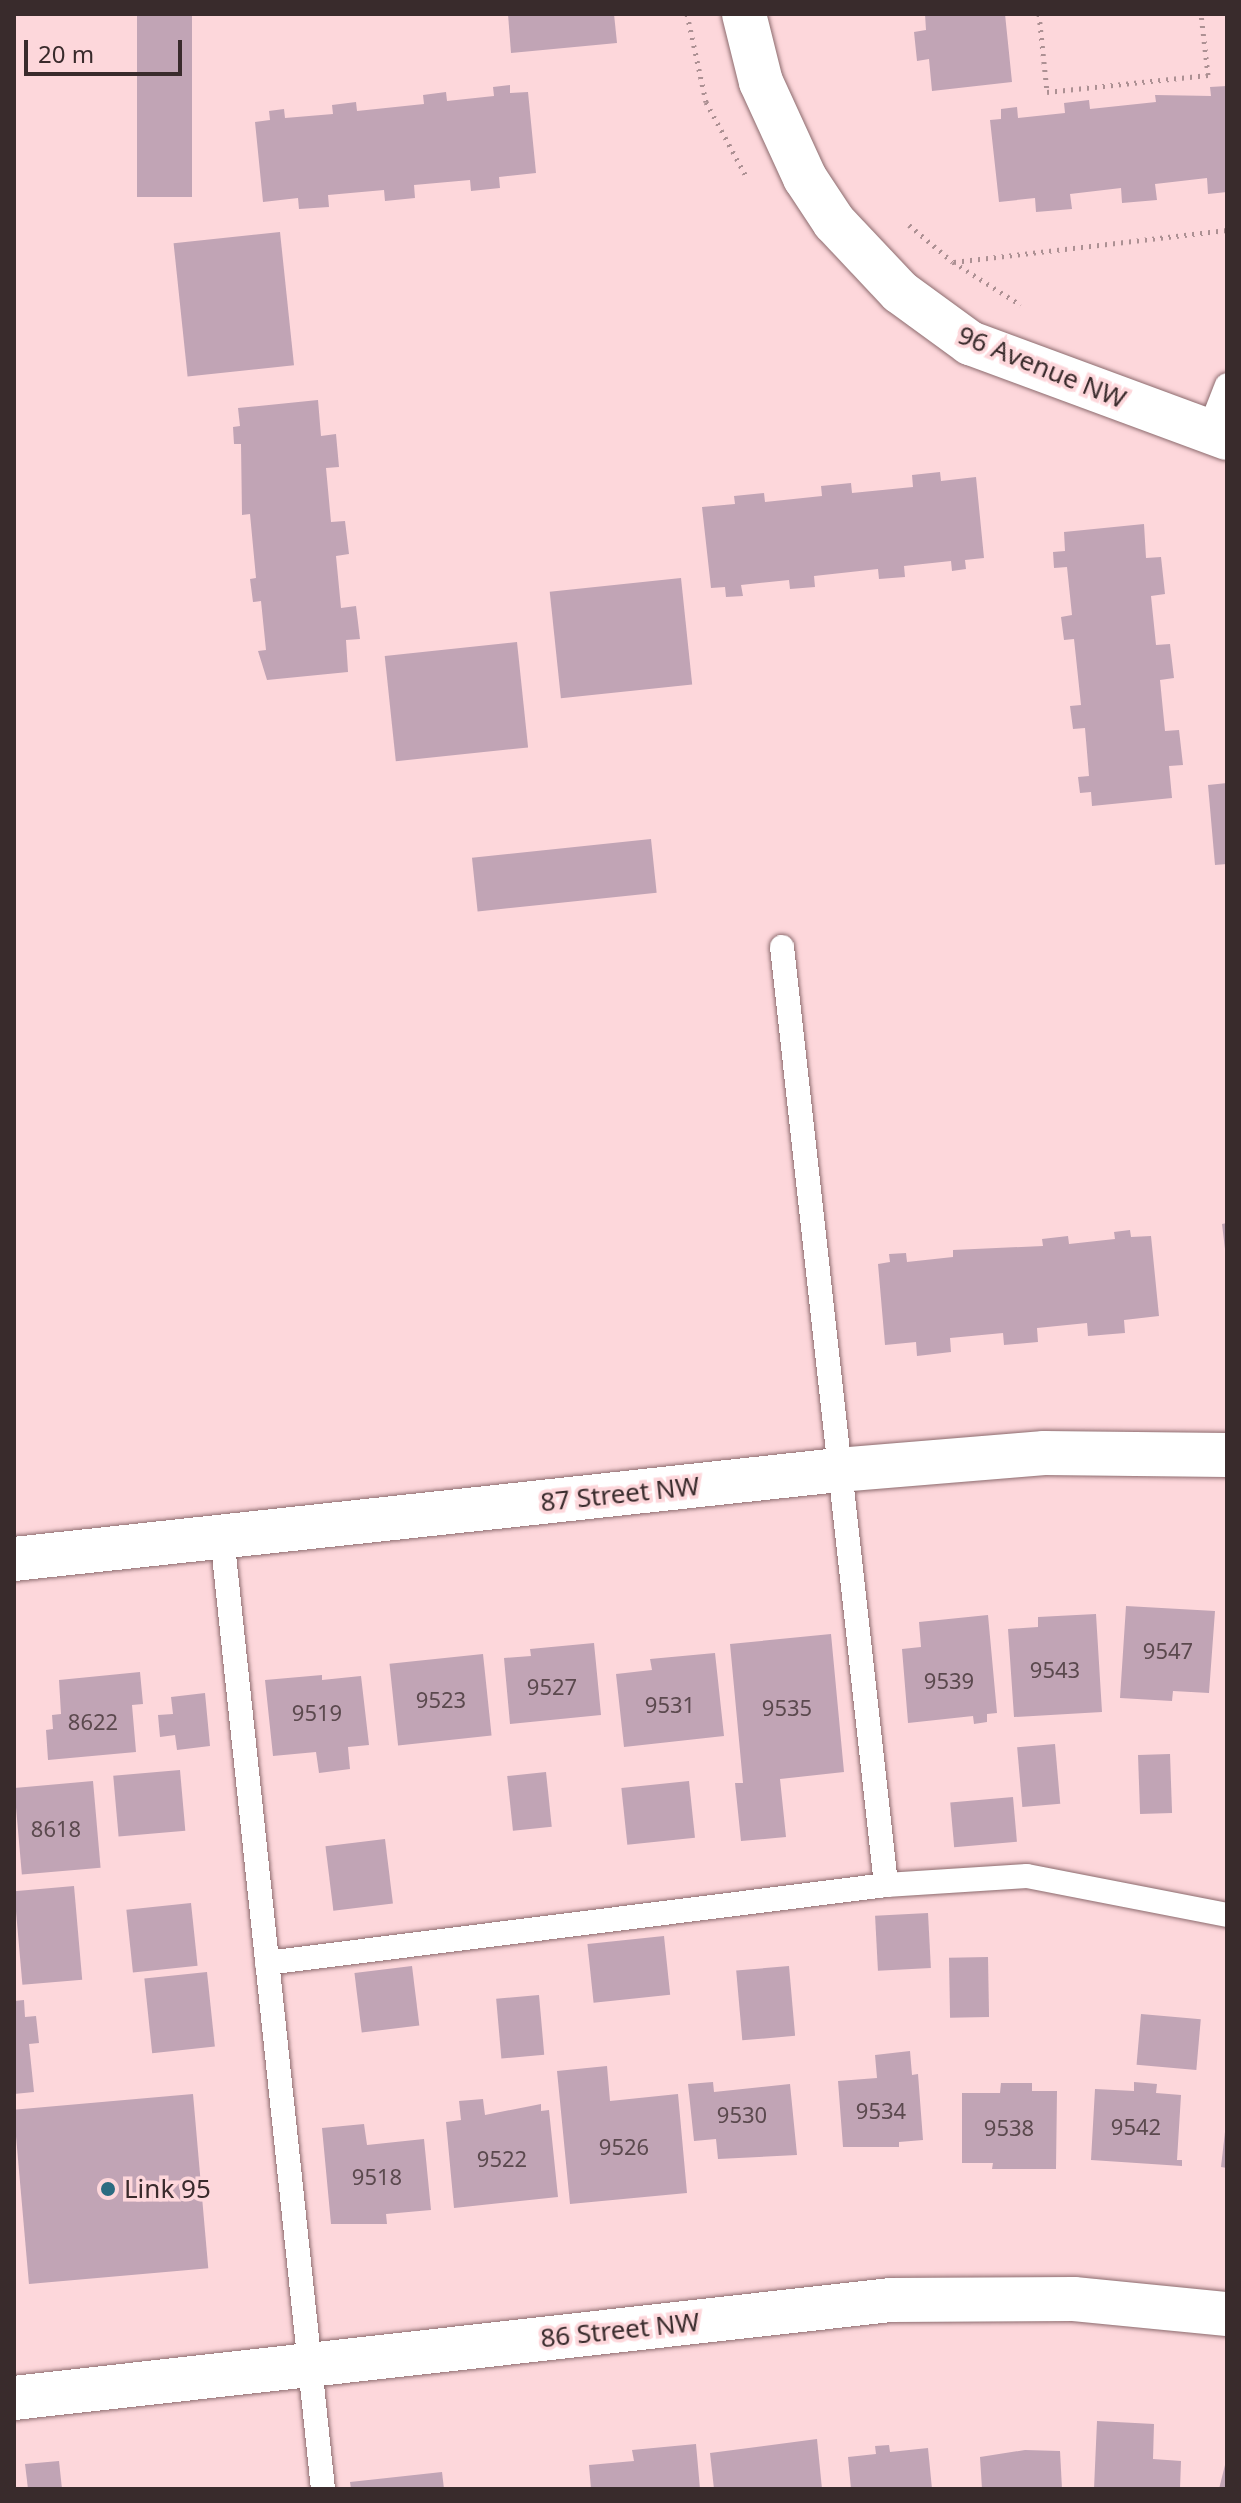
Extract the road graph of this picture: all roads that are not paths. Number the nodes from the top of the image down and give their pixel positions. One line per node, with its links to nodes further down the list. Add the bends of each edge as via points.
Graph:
1 (744, 14): 3 (street, 96 Avenue NW, via 761,82 805,178 857,249 900,292 970,343)
2 (1227, 385): 3 (lane)
3 (1218, 435)
4 (782, 947): 6 (lane)
5 (1227, 1455): 6 (street, 87 Street NW, via 1044,1453)
6 (838, 1470): 7 (street, 87 Street NW); 9 (lane)
7 (222, 1536): 8 (street, 87 Street NW); 11 (lane)
8 (14, 1559)
9 (886, 1885): 10 (lane, via 1027,1876); 11 (lane)
10 (1227, 1915)
11 (267, 1963): 13 (lane)
12 (1227, 2314): 13 (street, 86 Street NW, via 1074,2299 890,2300)
13 (310, 2364): 14 (street, 86 Street NW); 15 (lane)
14 (14, 2398)
15 (323, 2489)

